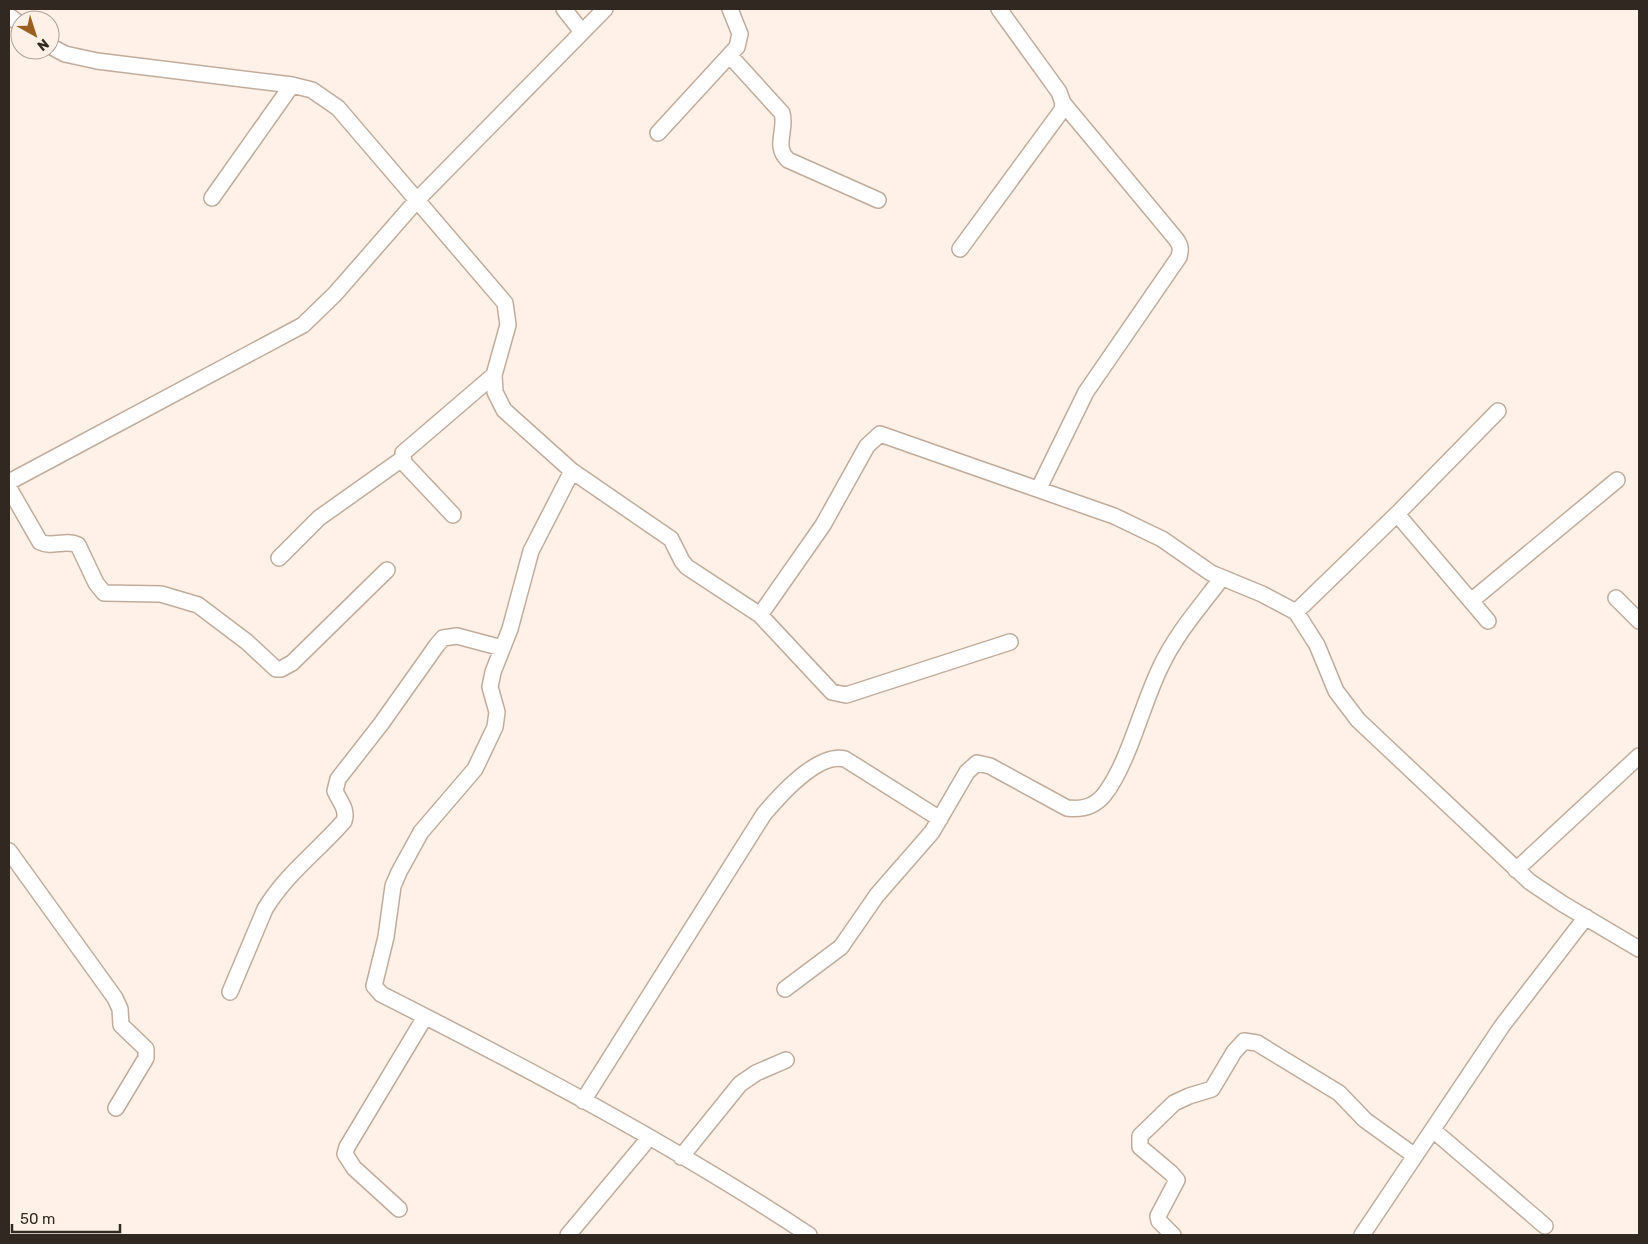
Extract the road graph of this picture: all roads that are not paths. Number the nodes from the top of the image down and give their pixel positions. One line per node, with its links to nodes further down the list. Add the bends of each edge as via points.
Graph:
1 (564, 9): 5 (street)
2 (605, 9): 5 (street)
3 (730, 9): 7 (street, via 740,40)
4 (999, 9): 9 (street, via 1059,92)
5 (582, 32): 12 (street)
6 (60, 51): 8 (street, via 97,62)
7 (731, 57): 10 (street); 13 (street, via 782,113 785,124 779,144 788,160)
8 (292, 85): 11 (street); 12 (street, via 312,90 338,108)
9 (1063, 103): 14 (street, via 1059,117); 22 (street, via 1176,239 1180,251 1086,392)
10 (658, 133)
11 (212, 198)
12 (418, 199): 15 (street, via 505,303 508,324); 20 (street, via 335,294 303,325)
13 (878, 200)
14 (960, 249)
15 (494, 375): 17 (street, via 408,447); 18 (street, via 495,392 504,410)
16 (1498, 411): 23 (street)
17 (402, 458): 24 (street); 25 (street, via 331,508)
18 (572, 470): 31 (street, via 664,533 675,544 688,567); 35 (street, via 531,551)
19 (1617, 480): 29 (street)
20 (9, 482)
21 (9, 488): 26 (street, via 40,542 45,545 78,545 104,593 161,594 198,605 276,668 292,663)
22 (1039, 488): 27 (street, via 1143,529); 31 (street, via 880,434 867,446 823,525)
23 (1397, 514): 29 (street); 30 (street)
24 (453, 515)
25 (279, 558)
26 (387, 570)
27 (1221, 578): 30 (street); 37 (street, via 1160,666 1115,778 1103,796 1090,806 1078,810 1067,808 990,766 977,763 967,772)
28 (1616, 598): 32 (street)
29 (1471, 601): 33 (street)
30 (1296, 612): 39 (street, via 1308,628 1345,705)
31 (760, 616): 34 (street, via 826,686 839,695)
32 (1639, 621)
33 (1488, 622)
34 (1010, 642)
35 (502, 648): 43 (street, via 450,635 437,645 382,724 338,779 335,792 345,809 344,822 273,896); 44 (street, via 490,687 497,719 479,761 464,784 422,832 393,886 386,937 374,986 381,994)
36 (1639, 756): 39 (street)
37 (940, 819): 42 (street, via 877,895 840,947); 46 (street, via 837,757 792,783 764,814)
38 (9, 851): 47 (street, via 115,998 121,1025 146,1049 146,1058)
39 (1516, 870): 40 (street)
40 (1586, 917): 41 (street); 48 (street, via 1519,1002)
41 (1639, 949)
42 (786, 989)
43 (230, 992)
44 (425, 1016): 46 (street); 52 (street, via 345,1154 354,1168)
45 (786, 1060): 51 (street, via 740,1084)
46 (583, 1101): 49 (street)
47 (116, 1108)
48 (1433, 1130): 50 (street); 53 (street)
49 (649, 1138): 51 (street); 54 (street)
50 (1415, 1156): 56 (street, via 1365,1120 1339,1093 1258,1043 1244,1041 1212,1089 1174,1104 1140,1136 1140,1147 1177,1180 1158,1216); 57 (street)
51 (682, 1157): 55 (street)
52 (399, 1209)
53 (1545, 1226)
54 (568, 1235)
55 (810, 1235)
56 (1173, 1235)
57 (1362, 1235)

